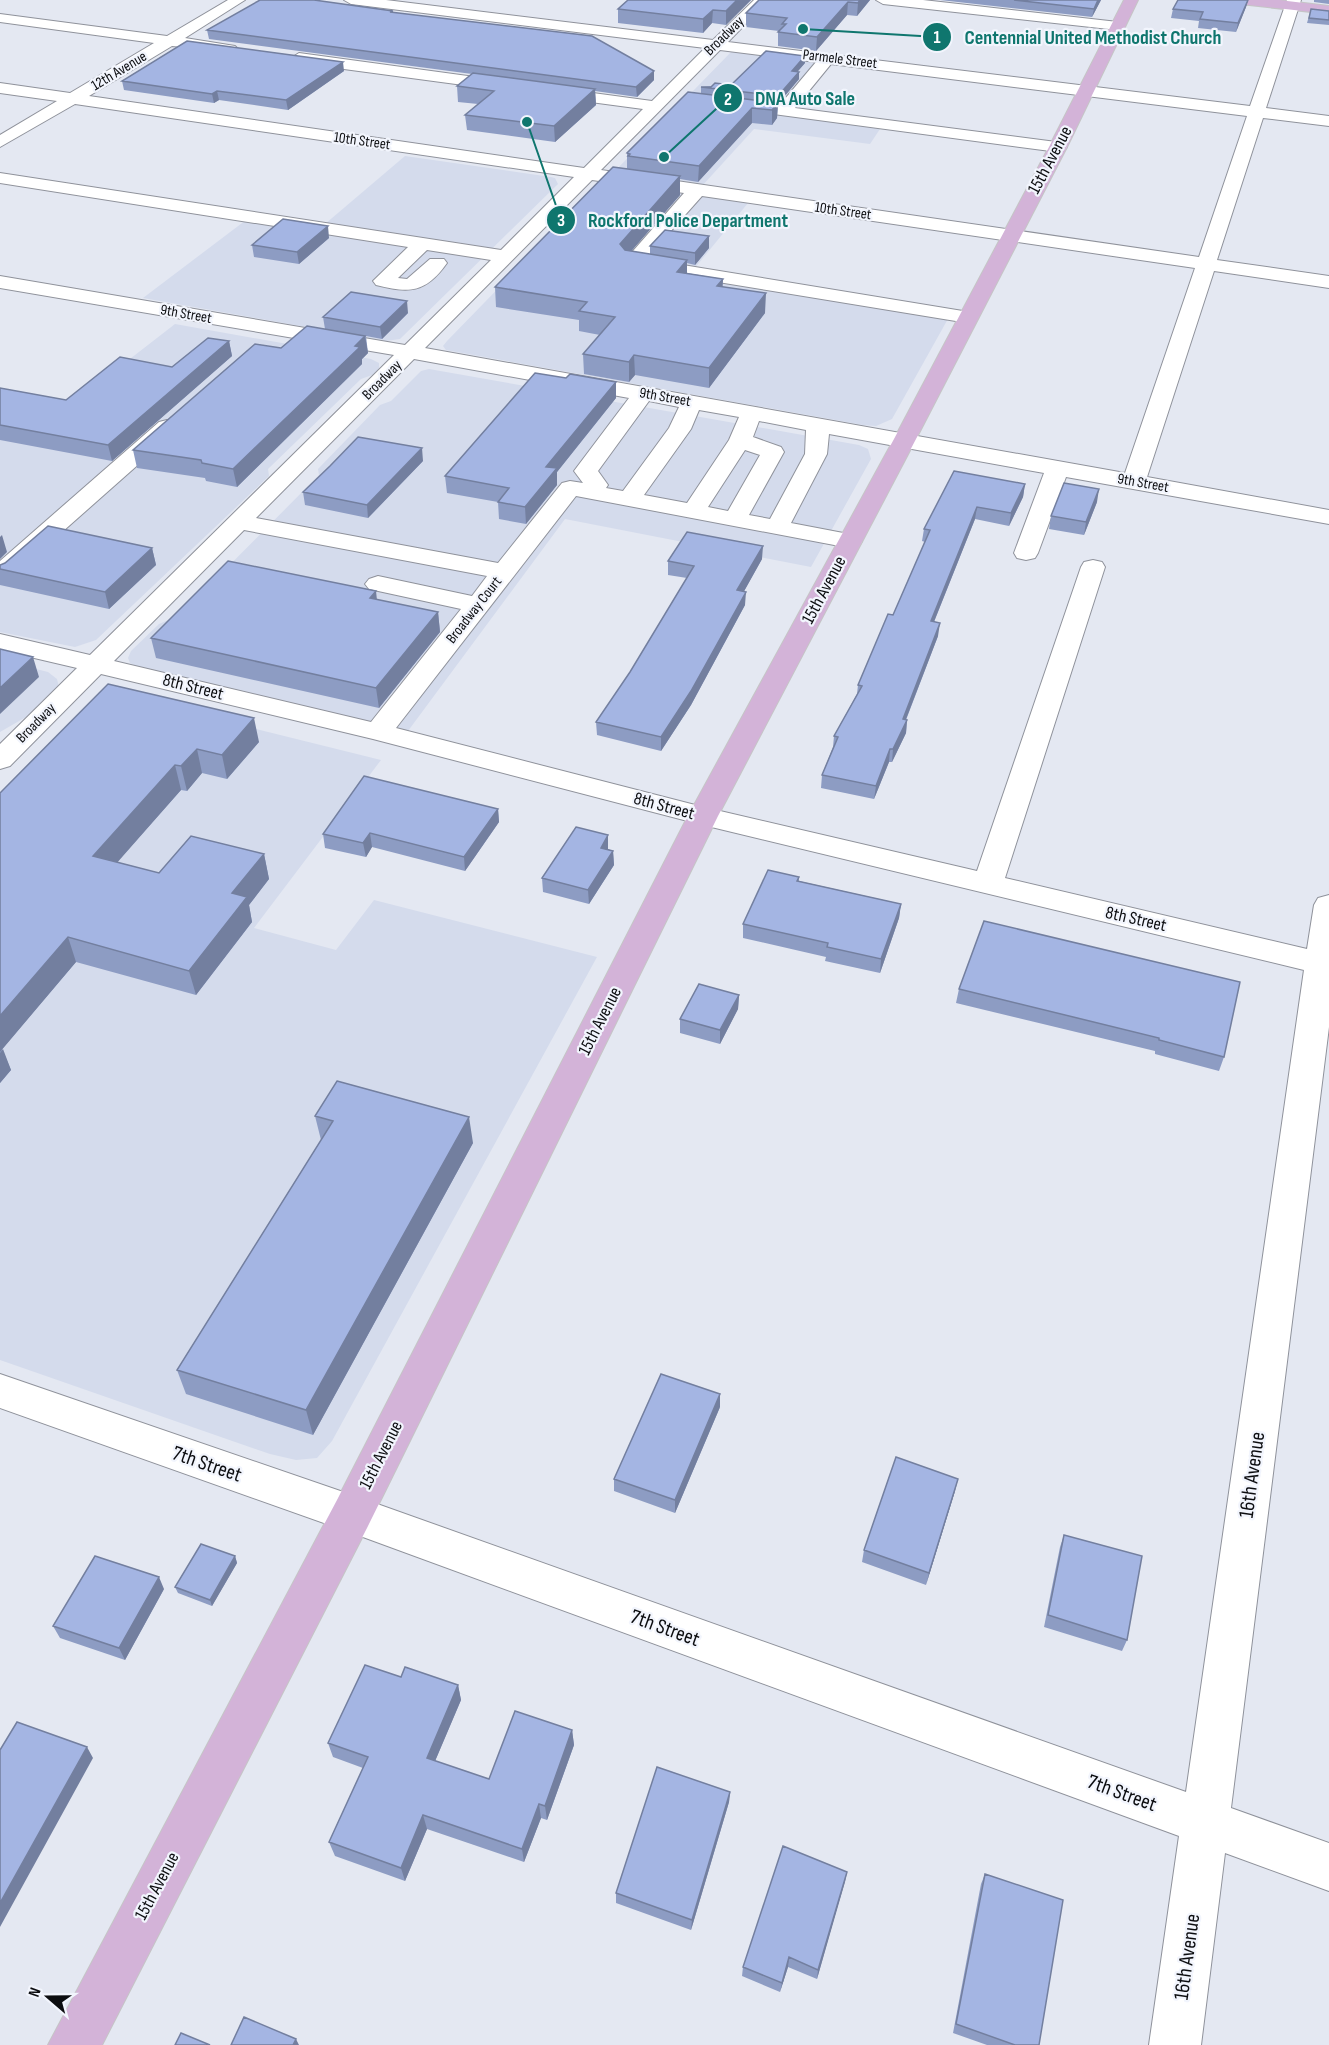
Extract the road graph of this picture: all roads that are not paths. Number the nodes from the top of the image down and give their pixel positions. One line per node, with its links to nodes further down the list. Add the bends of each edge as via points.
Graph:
1 (238, 0): 11 (street, 12th Avenue)
2 (351, 0): 12 (street, Parmele Street)
3 (762, 0): 12 (street, Broadway)
4 (883, 0): 10 (street)
5 (1131, 0): 10 (main road, 15th Avenue)
6 (1240, 0): 7 (main road)
7 (1293, 3): 8 (main road); 23 (street)
8 (1329, 10)
9 (0, 18): 11 (street)
10 (1118, 26): 17 (main road, 15th Avenue)
11 (171, 41): 13 (street); 18 (street, 12th Avenue)
12 (716, 44): 15 (street, Parmele Street); 20 (street, Broadway)
13 (242, 50)
14 (277, 55): 20 (street)
15 (828, 58): 17 (street, Parmele Street); 22 (street)
16 (0, 88): 18 (street, 10th Street)
17 (1086, 90): 23 (street, Parmele Street); 26 (main road, 15th Avenue)
18 (73, 98): 25 (street, 12th Avenue); 27 (street, 10th Street)
19 (685, 99): 20 (street)
20 (658, 101): 27 (street, Broadway)
21 (718, 103): 22 (street)
22 (784, 111): 26 (street)
23 (1258, 112): 24 (street, Parmele Street); 34 (street)
24 (1329, 121)
25 (0, 142)
26 (1058, 147): 30 (main road, 15th Avenue)
27 (585, 173): 29 (street, 10th Street); 32 (street, Broadway)
28 (0, 178): 31 (street)
29 (697, 190): 30 (street, 10th Street); 37 (street, via 633,263)
30 (1010, 236): 34 (street, 10th Street); 37 (main road, 15th Avenue)
31 (423, 243): 32 (street); 33 (street, via 383,281 411,286)
32 (505, 255): 40 (street, Broadway)
33 (437, 263)
34 (1206, 264): 36 (street, 10th Street); 49 (street)
35 (0, 282): 38 (street, 9th Street)
36 (1329, 282)
37 (968, 317): 46 (main road, 15th Avenue)
38 (279, 329): 39 (street); 40 (street, 9th Street)
39 (261, 345)
40 (411, 352): 41 (street, 9th Street); 55 (street, Broadway)
41 (644, 393): 42 (street, 9th Street); 50 (street, via 586,471 596,484)
42 (692, 402): 43 (street, 9th Street); 51 (street, via 680,429)
43 (752, 412): 45 (street, 9th Street); 47 (street)
44 (180, 416): 61 (street)
45 (818, 424): 46 (street, 9th Street); 56 (street, via 816,453)
46 (905, 439): 48 (street, 9th Street); 57 (main road, 15th Avenue)
47 (740, 440): 52 (street); 54 (street, via 774,452)
48 (1058, 467): 49 (street, 9th Street); 58 (street)
49 (1134, 481): 53 (street, 9th Street)
50 (581, 490): 51 (street); 60 (street, Broadway Court)
51 (629, 499): 52 (street)
52 (693, 511): 54 (street)
53 (1329, 517)
54 (735, 519): 56 (street)
55 (238, 522): 60 (street); 65 (street, Broadway)
56 (777, 527): 57 (street)
57 (850, 541): 68 (main road, 15th Avenue)
58 (1026, 553)
59 (1093, 567): 69 (street)
60 (504, 572): 63 (street, Broadway Court)
61 (0, 574)
62 (378, 584): 63 (street)
63 (478, 605): 66 (street, Broadway Court)
64 (0, 642): 65 (street, 8th Street)
65 (95, 663): 66 (street, 8th Street); 67 (street, Broadway)
66 (378, 732): 68 (street, 8th Street)
67 (0, 760)
68 (703, 816): 69 (street, 8th Street); 73 (main road, 15th Avenue)
69 (988, 884): 71 (street, 8th Street)
70 (1329, 905): 71 (street, 16th Avenue)
71 (1325, 964): 74 (street, 16th Avenue)
72 (0, 1391): 73 (street, 7th Street)
73 (352, 1514): 74 (street, 7th Street); 76 (main road, 15th Avenue)
74 (1205, 1823): 75 (street, 7th Street); 77 (street, 16th Avenue)
75 (1329, 1867)
76 (74, 2045)
77 (1175, 2045)

